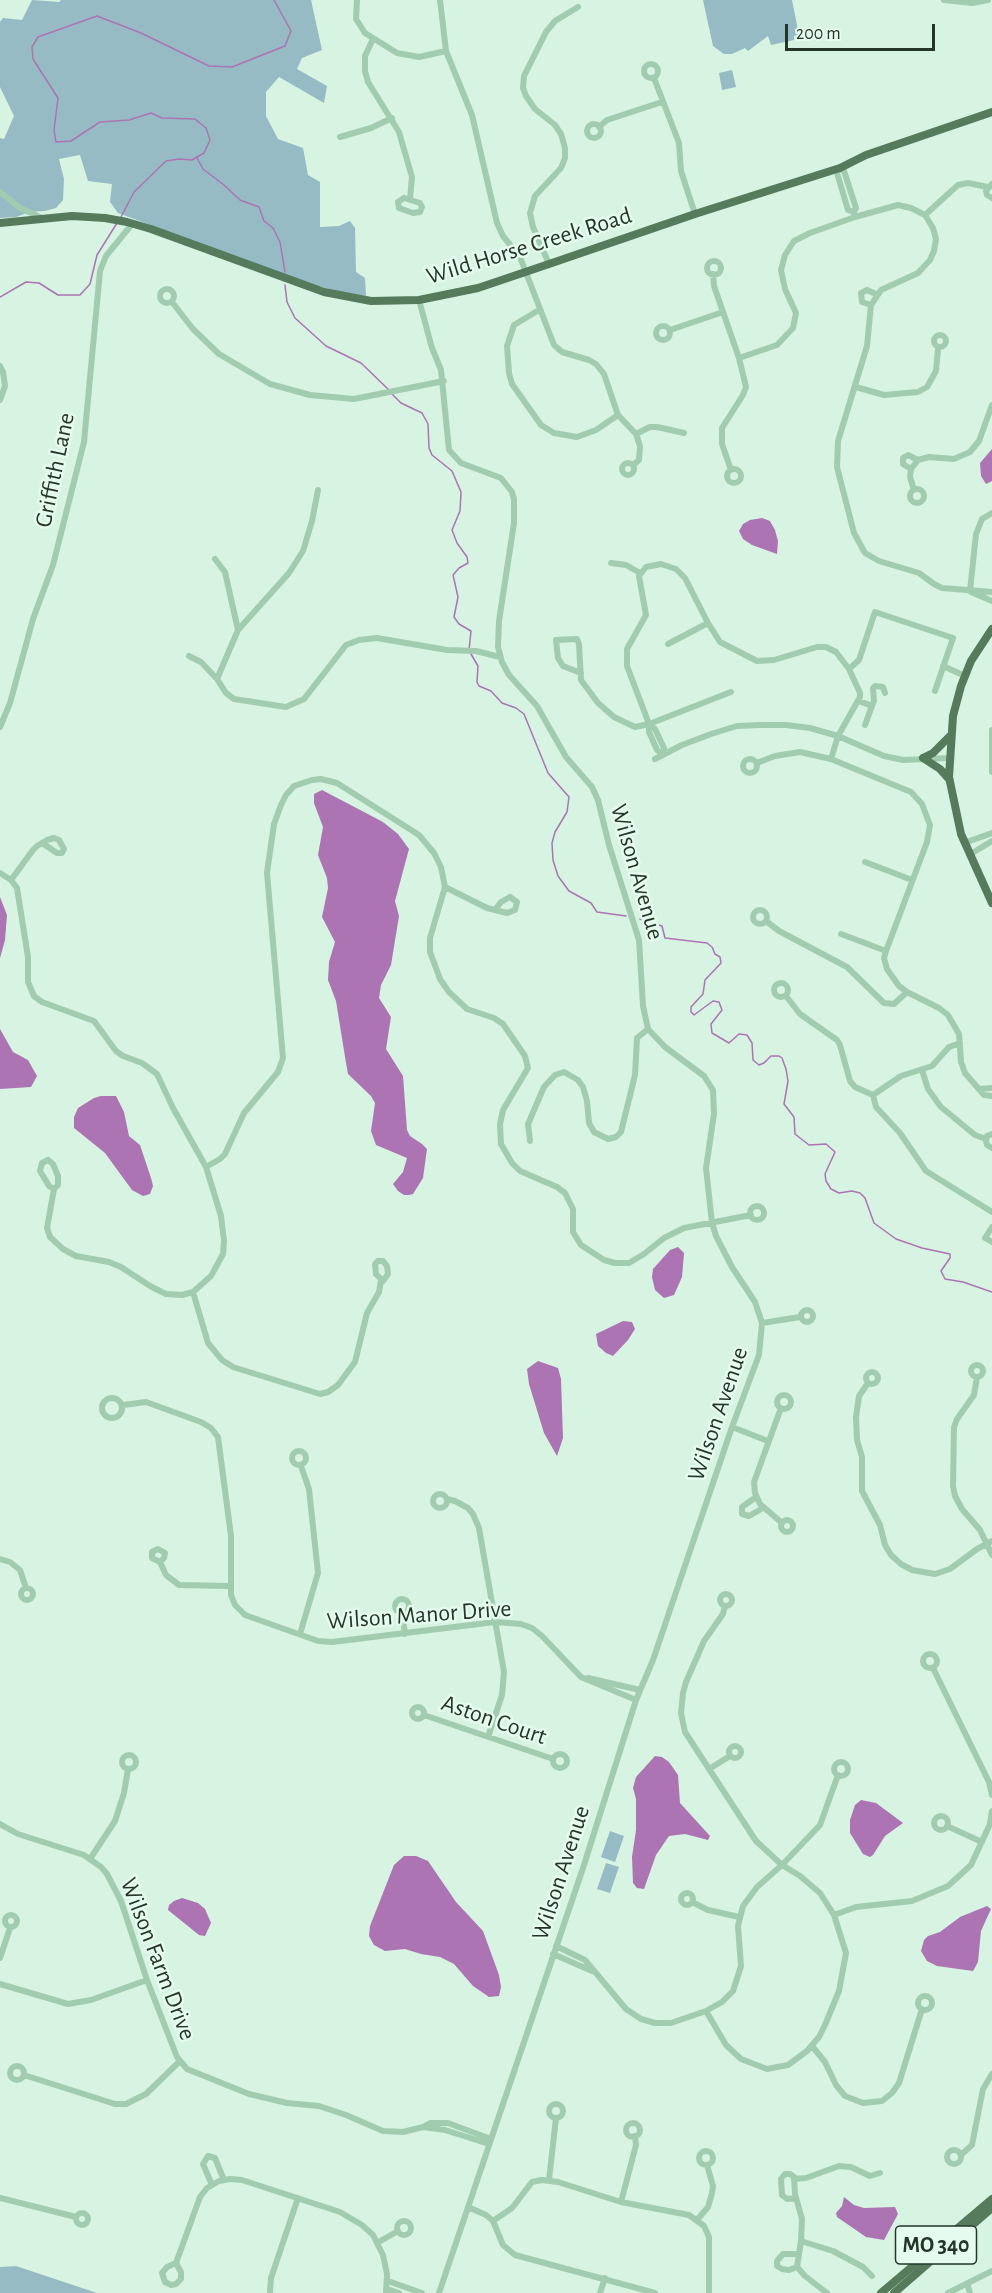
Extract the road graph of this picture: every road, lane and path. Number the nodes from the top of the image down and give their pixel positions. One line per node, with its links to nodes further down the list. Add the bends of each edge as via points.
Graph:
1 (357, 0): 6 (street, via 356,19)
2 (440, 0): 7 (street)
3 (944, 0): 4 (street)
4 (988, 0)
5 (578, 7): 27 (street, via 555,21 546,32 524,76 526,96 535,109 555,124 565,148 561,168 536,196 530,213)
6 (373, 39): 7 (street, via 409,56); 11 (street, via 365,56 365,71)
7 (446, 51): 28 (street, via 472,115 497,223)
8 (654, 78): 9 (street)
9 (662, 102): 12 (street, via 607,120); 20 (street, via 679,143 681,171)
10 (992, 112): 14 (main road, Wild Horse Creek Road, via 866,155)
11 (392, 118): 13 (street); 18 (street, via 412,177)
12 (599, 127)
13 (340, 137)
14 (840, 168): 20 (main road, Wild Horse Creek Road); 21 (street, via 837,173 848,210)
15 (990, 185): 17 (street, via 986,193); 22 (street, via 958,185)
16 (0, 192): 19 (street)
17 (992, 198)
18 (410, 199)
19 (20, 208): 23 (street); 25 (street)
20 (695, 214): 27 (main road, Wild Horse Creek Road)
21 (854, 215): 22 (street, via 898,205); 38 (street, via 800,237 788,247 781,270 796,313 793,328 777,345)
22 (925, 215): 30 (street, via 936,239 927,265)
23 (45, 219): 25 (main road, Wild Horse Creek Road); 26 (main road, Wild Horse Creek Road, via 72,216)
24 (0, 223): 25 (main road, Wild Horse Creek Road)
25 (12, 223)
26 (130, 223): 31 (main road, Wild Horse Creek Road, via 324,292 371,301); 81 (street, Griffith Lane, via 100,271 84,442 53,565)
27 (549, 264): 28 (main road, Wild Horse Creek Road)
28 (526, 272): 31 (main road, Wild Horse Creek Road, via 478,288); 34 (street)
29 (713, 274): 35 (street)
30 (876, 294): 33 (street); 33 (street, via 867,290 861,293 862,302)
31 (419, 300): 40 (street)
32 (172, 302): 40 (street, via 219,354 270,384 310,395 354,399)
33 (871, 305): 41 (street, via 867,346)
34 (539, 310): 44 (street, via 554,345 600,369); 44 (street, via 514,326 507,346 510,379 541,425 554,433 577,437)
35 (723, 312): 36 (street); 38 (street)
36 (670, 330)
37 (938, 349): 41 (street, via 932,380 918,392 884,395)
38 (740, 358): 53 (street, via 746,387 726,418 721,436)
39 (0, 366): 42 (street, via 5,386)
40 (444, 381): 68 (street, via 447,441 452,455 461,463 501,478 514,499 499,621)
41 (856, 387): 60 (street, via 836,458 860,548 871,558 919,573 934,585)
42 (0, 400)
43 (992, 405): 45 (street)
44 (618, 415): 49 (street)
45 (989, 421): 46 (street)
46 (984, 428): 47 (street); 50 (street, via 975,448 963,456)
47 (992, 431)
48 (684, 433): 49 (street, via 650,427)
49 (636, 434): 51 (street, via 640,452)
50 (918, 460): 52 (street); 52 (street, via 908,455 903,458 903,464)
51 (633, 465)
52 (911, 469): 55 (street, via 910,485)
53 (731, 470)
54 (318, 490): 65 (street, via 303,551 289,573)
55 (914, 490)
56 (992, 513): 60 (street, via 982,519 976,534)
57 (215, 559): 65 (street, via 225,572)
58 (611, 563): 59 (street)
59 (640, 573): 63 (street, via 646,567 661,564 676,569 685,578); 79 (street, via 646,615 627,655 630,676)
60 (970, 591): 61 (street); 62 (street)
61 (992, 592)
62 (992, 601)
63 (708, 623): 66 (street); 70 (street, via 724,646 757,661 821,646 836,652)
64 (992, 629): 72 (main road)
65 (238, 630): 73 (street)
66 (668, 644)
67 (189, 656): 73 (street)
68 (500, 657): 73 (street, via 377,638 351,642 304,699 286,707 234,699); 110 (street, Wilson Avenue, via 598,800 639,940)
69 (943, 666): 70 (street, via 953,638 875,612 859,660); 72 (street); 74 (street)
70 (849, 669): 77 (street, via 860,693)
71 (581, 673): 71 (street, via 577,639 556,640 563,666); 79 (street, via 598,703 614,717 635,727)
72 (965, 676): 84 (main road)
73 (217, 679)
74 (935, 691)
75 (731, 692): 79 (street)
76 (885, 693): 78 (street, via 883,687 873,688)
77 (859, 701): 78 (street); 83 (street)
78 (872, 706): 80 (street)
79 (649, 724): 85 (street, via 664,748)
80 (865, 725)
81 (0, 727)
82 (992, 730): 91 (street)
83 (838, 736): 85 (street, via 786,725 737,726); 86 (street, via 884,756 903,760); 89 (street)
84 (950, 736): 86 (main road); 87 (main road)
85 (663, 755): 88 (street)
86 (923, 758): 87 (street); 92 (main road)
87 (950, 758): 92 (main road)
88 (655, 759)
89 (831, 759): 90 (street, via 800,752); 101 (street, via 911,792 922,804 928,815 929,833)
90 (757, 763)
91 (992, 772)
92 (949, 779): 96 (main road)
93 (992, 833): 96 (street)
94 (992, 841): 97 (street)
95 (42, 843): 100 (street)
96 (964, 843): 97 (main road)
97 (969, 855): 103 (main road)
98 (865, 862): 101 (street)
99 (0, 873): 100 (street)
100 (11, 880): 121 (street, via 17,888 33,996 94,1021 116,1051 156,1074)
101 (912, 880): 107 (street)
102 (445, 887): 104 (street); 121 (street, via 434,853 418,835 338,783 307,780 286,795 274,824 266,885 283,1058 278,1072 244,1113 225,1154); 125 (street, via 430,938 430,952 440,979 466,1009 503,1024 525,1056 528,1068 508,1100 500,1124 501,1144 512,1163 520,1171 565,1193 573,1209 571,1227 575,1237 604,1260 629,1263 674,1232)
103 (992, 903)
104 (495, 910)
105 (766, 921): 108 (street, via 847,967 884,1003 894,1004)
106 (841, 934): 107 (street)
107 (886, 951): 108 (street, via 886,969)
108 (907, 992): 111 (street, via 948,1015)
109 (786, 996): 115 (street, via 800,1014 837,1040 850,1081)
110 (648, 1029): 119 (street, via 637,1038 635,1075 621,1132 616,1137 608,1139 594,1132 583,1087 579,1080 564,1072 544,1087 528,1124); 125 (street, Wilson Avenue, via 704,1076 713,1090 714,1114 706,1167)
111 (960, 1043): 112 (street, via 949,1047 932,1066); 114 (street, via 965,1073)
112 (922, 1070): 115 (street, via 901,1076); 118 (street, via 940,1107)
113 (992, 1088): 114 (street)
114 (980, 1089): 116 (street, via 984,1095)
115 (873, 1095): 123 (street, via 876,1107 926,1171)
116 (992, 1096)
117 (992, 1134): 118 (street)
118 (986, 1139): 120 (street)
119 (530, 1141)
120 (992, 1148)
121 (206, 1167): 129 (street, via 221,1216 223,1254 211,1276)
122 (54, 1189): 129 (street, via 47,1228 63,1250 121,1267 166,1294)
123 (992, 1212)
124 (751, 1215): 125 (street)
125 (712, 1223): 131 (street, Wilson Avenue, via 732,1267 755,1302)
126 (992, 1227): 127 (street, via 985,1238)
127 (992, 1242)
128 (381, 1281): 129 (street, via 367,1313 355,1362 338,1385 320,1394 233,1368 222,1360 205,1337)
129 (192, 1292)
130 (800, 1317): 131 (street)
131 (762, 1323): 136 (street, Wilson Avenue, via 759,1355)
132 (977, 1377): 143 (street, via 974,1395 954,1427 953,1486 962,1509)
133 (868, 1383): 143 (street, via 859,1396 856,1422 862,1491 891,1555 912,1570 935,1574 950,1569)
134 (123, 1405): 147 (street, Wilson Manor Drive, via 146,1402 201,1422 218,1437 231,1536)
135 (781, 1408): 137 (street)
136 (732, 1427): 137 (street); 156 (street, Wilson Avenue)
137 (768, 1441): 139 (street, via 755,1478)
138 (302, 1466): 152 (street, via 309,1489 318,1573)
139 (756, 1497): 141 (street); 141 (street, via 742,1507 742,1514 749,1516)
140 (447, 1499): 151 (street, via 462,1504 477,1521)
141 (763, 1508): 142 (street)
142 (782, 1523)
143 (990, 1542): 144 (street)
144 (992, 1554)
145 (0, 1559): 148 (street, via 20,1570)
146 (160, 1562): 147 (street, via 166,1575 178,1585)
147 (229, 1586): 152 (street, Wilson Manor Drive, via 235,1605 245,1615)
148 (26, 1588)
149 (725, 1606): 163 (street, via 704,1641 683,1693 681,1713 685,1732)
150 (402, 1612): 153 (street)
151 (495, 1622): 153 (street, Wilson Manor Drive); 155 (street, Wilson Manor Drive, via 520,1624 537,1631); 159 (street, via 504,1681)
152 (300, 1634): 153 (street, Wilson Manor Drive, via 332,1642)
153 (405, 1634)
154 (933, 1668): 165 (street)
155 (581, 1676): 156 (street); 157 (street, Wilson Manor Drive)
156 (640, 1690): 157 (street, Wilson Avenue)
157 (636, 1700): 176 (street, Wilson Avenue)
158 (424, 1715): 159 (street, Aston Court)
159 (488, 1737): 161 (street, Aston Court)
160 (730, 1756): 163 (street)
161 (553, 1759)
162 (128, 1769): 170 (street, via 115,1821)
163 (709, 1769): 171 (street, via 756,1841)
164 (838, 1775): 171 (street, via 820,1825)
165 (992, 1795)
166 (992, 1811): 169 (street)
167 (0, 1824): 170 (street, Wilson Farm Drive)
168 (947, 1826): 169 (street)
169 (982, 1842): 173 (street, via 962,1875 932,1894 912,1901 856,1907)
170 (90, 1859): 180 (street, Wilson Farm Drive, via 101,1867 118,1893)
171 (782, 1865): 173 (street, via 815,1888); 174 (street, via 750,1896)
172 (693, 1902): 174 (street)
173 (834, 1915): 184 (street, via 846,1953 845,1965 830,2016)
174 (739, 1917): 183 (street, via 738,1982 728,1997)
175 (10, 1928): 178 (street)
176 (556, 1946): 177 (street, Wilson Avenue); 179 (street, via 585,1960)
177 (553, 1954): 179 (street); 190 (street, Wilson Avenue)
178 (0, 1958)
179 (592, 1971): 183 (street, via 626,2009 641,2019 671,2023)
180 (147, 1980): 181 (street, via 68,2004); 185 (street, Wilson Farm Drive)
181 (0, 1984)
182 (922, 2009): 184 (street, via 899,2083 882,2101 863,2103 845,2096)
183 (706, 2011): 184 (street, via 730,2050 758,2067 788,2065)
184 (812, 2046)
185 (180, 2061): 187 (street, via 146,2094 126,2104 115,2104); 190 (street, Wilson Farm Drive, via 195,2073 249,2094 319,2106 383,2131 403,2132 448,2122)
186 (992, 2074): 191 (street, via 983,2088 972,2145)
187 (24, 2075)
188 (556, 2118): 196 (street)
189 (635, 2136): 202 (street)
190 (490, 2141): 203 (street, Wilson Avenue)
191 (961, 2156)
192 (707, 2165): 206 (street, via 712,2193 708,2207)
193 (880, 2173): 194 (street, via 870,2176 839,2166)
194 (794, 2179): 200 (street); 200 (street, via 788,2173 782,2176 781,2191 784,2198)
195 (224, 2180): 197 (street); 197 (street, via 215,2158 208,2156 203,2163); 199 (street, via 242,2180)
196 (549, 2180): 202 (street); 207 (street, via 532,2182 512,2208)
197 (212, 2185): 212 (street, via 197,2202)
198 (0, 2198): 205 (street)
199 (298, 2198): 210 (street, via 355,2220); 220 (street, via 271,2278)
200 (796, 2198): 209 (street, via 802,2219)
201 (992, 2199): 228 (main road, MO 340)
202 (621, 2202): 206 (street, via 678,2212)
203 (468, 2207): 207 (street); 223 (street, Wilson Avenue)
204 (992, 2208): 229 (main road, MO 340)
205 (76, 2217)
206 (697, 2220): 226 (street, via 704,2226 711,2244)
207 (493, 2221): 216 (street, via 509,2251)
208 (398, 2231): 210 (street)
209 (801, 2241): 211 (street); 215 (street, via 833,2250)
210 (377, 2243): 217 (street)
211 (798, 2254): 213 (street); 213 (street, via 783,2253 777,2261 782,2269)
212 (176, 2263)
213 (797, 2266): 227 (street)
214 (992, 2271): 218 (street)
215 (872, 2276)
216 (604, 2278): 224 (street); 225 (street)
217 (388, 2281): 219 (street); 222 (street)
218 (967, 2283): 230 (street); 231 (street)
219 (387, 2291): 221 (street)
220 (270, 2293)
221 (399, 2293)
222 (422, 2293)
223 (439, 2293)
224 (600, 2293)
225 (655, 2293)
226 (709, 2293)
227 (827, 2293)
228 (881, 2293)
229 (894, 2293)
230 (948, 2293)
231 (970, 2293)

